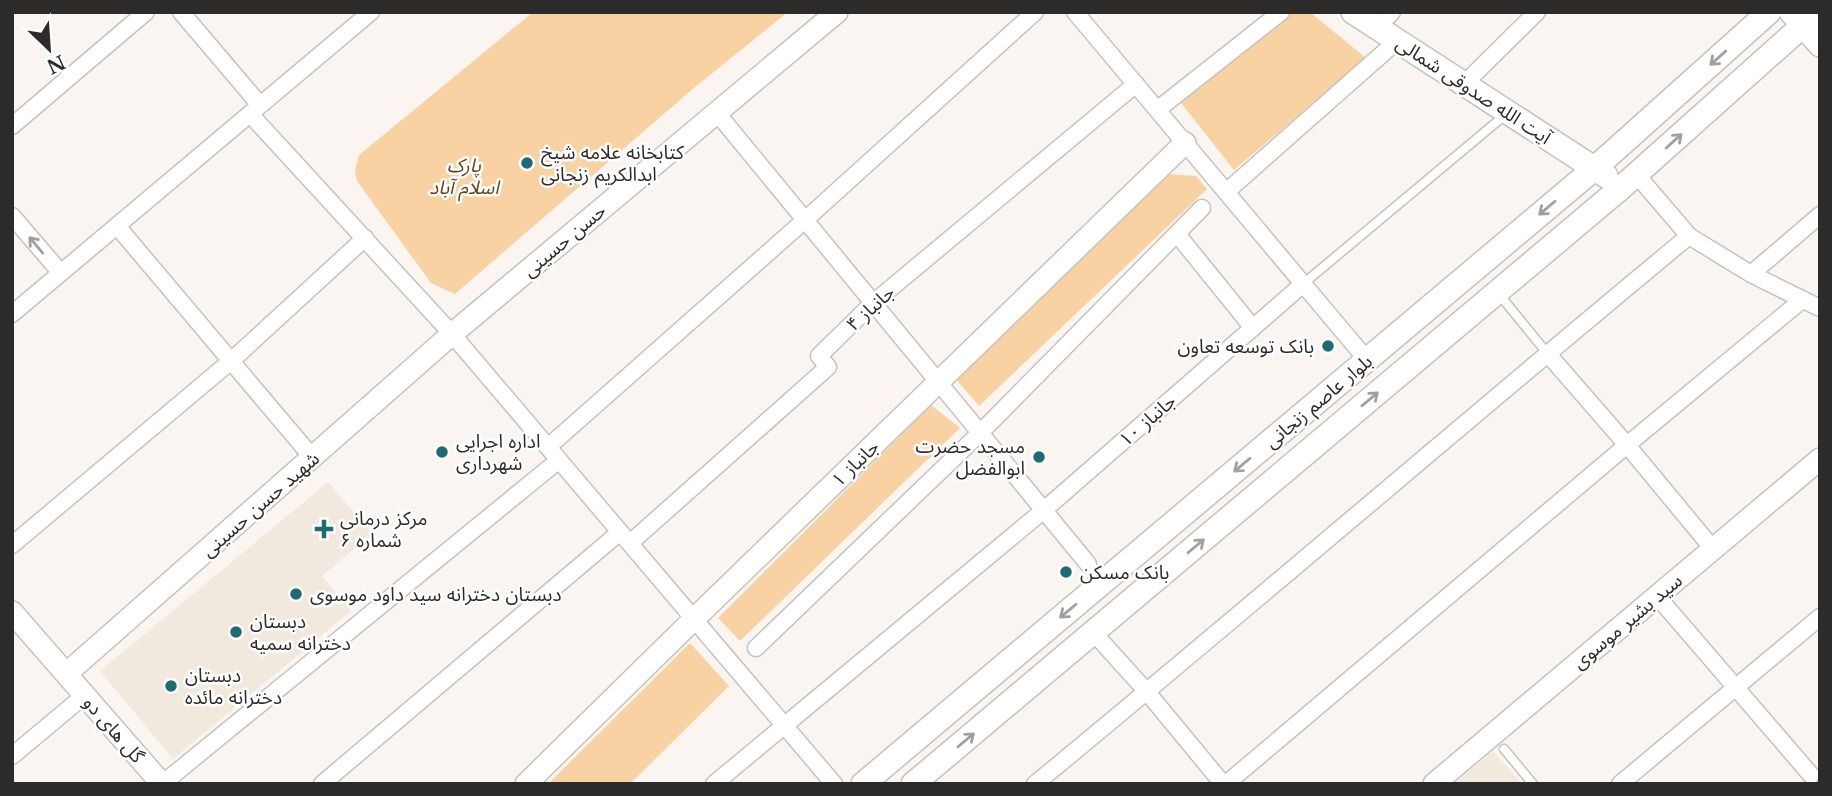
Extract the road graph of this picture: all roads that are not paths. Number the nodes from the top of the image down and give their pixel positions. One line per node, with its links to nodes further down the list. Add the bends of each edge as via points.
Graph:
1 (146, 12): 21 (street)
2 (181, 12): 17 (street)
3 (371, 12): 17 (street)
4 (837, 12): 20 (street, حسن حسینی)
5 (1035, 12): 29 (street)
6 (1281, 12): 18 (street)
7 (1353, 12): 11 (main road, آیت الله صدوقی شمالی)
8 (1537, 12): 16 (street)
9 (1769, 12): 23 (main road, بلوار عاصم زنجانی, one-way to 23)
10 (1079, 13): 15 (street)
11 (1385, 20): 13 (main road, آیت الله صدوقی شمالی)
12 (1803, 20): 14 (main road); 24 (main road, بلوار عاصم زنجانی, one-way to 12)
13 (1396, 41): 16 (main road, آیت الله صدوقی شمالی); 25 (street)
14 (1820, 45)
15 (1136, 84): 18 (street); 39 (street, جانباز ۴)
16 (1464, 84): 19 (main road, آیت الله صدوقی شمالی)
17 (255, 110): 30 (street); 33 (street)
18 (1157, 110): 22 (street)
19 (1508, 112): 23 (main road, آیت الله صدوقی شمالی); 36 (lane, جانباز ۱۰)
20 (717, 113): 29 (street); 43 (street, حسن حسینی)
21 (12, 126)
22 (1185, 143): 25 (street); 47 (street, جانباز ۱)
23 (1595, 168): 24 (main road, آیت الله صدوقی شمالی); 45 (main road, بلوار عاصم زنجانی, one-way to 45)
24 (1629, 181): 32 (street); 37 (main road, بلوار عاصم زنجانی)
25 (1226, 192): 36 (street)
26 (1202, 208): 31 (street)
27 (1820, 215): 35 (street)
28 (12, 216): 34 (street, one-way to 28)
29 (804, 220): 39 (street); 50 (street)
30 (117, 226): 34 (street); 46 (street)
31 (1177, 234): 42 (street); 48 (street)
32 (1689, 236): 35 (street); 44 (street)
33 (365, 238): 43 (street); 46 (street)
34 (61, 273): 41 (street)
35 (1751, 274): 38 (street)
36 (1303, 284): 42 (street, جانباز ۱۰); 45 (street)
37 (1497, 292): 44 (lane); 63 (main road, بلوار عاصم زنجانی, one-way to 37)
38 (1802, 299): 40 (street); 49 (street)
39 (873, 303): 47 (street); 55 (street, جانباز ۴, via 819,356 828,367)
40 (1820, 308)
41 (12, 314)
42 (1253, 328): 54 (street, جانباز ۱۰)
43 (452, 334): 50 (street); 51 (street, شهید حسن حسینی)
44 (1547, 353): 49 (street); 67 (street)
45 (1367, 360): 78 (main road, بلوار عاصم زنجانی, one-way to 78)
46 (231, 361): 51 (street); 56 (street)
47 (938, 382): 48 (street); 62 (street, جانباز ۱)
48 (980, 433): 54 (street); 64 (street)
49 (1627, 445): 57 (street); 81 (street)
50 (548, 447): 53 (street)
51 (312, 457): 65 (street, شهید حسن حسینی)
52 (1820, 459): 57 (street, سید بشیر موسوی)
53 (559, 460): 55 (street); 73 (street)
54 (1044, 510): 58 (street); 69 (street, جانباز ۱۰)
55 (625, 538): 62 (street); 74 (street)
56 (12, 545)
57 (1713, 549): 59 (street, سید بشیر موسوی)
58 (1088, 564)
59 (1657, 596): 66 (street); 82 (street, سید بشیر موسوی)
60 (12, 611): 65 (street, گل های دو)
61 (1820, 617): 66 (street)
62 (694, 619): 69 (street); 75 (street, جانباز ۱)
63 (1093, 632): 67 (street); 79 (main road, بلوار عاصم زنجانی, one-way to 63)
64 (756, 648)
65 (66, 674): 68 (street, گل های دو)
66 (1736, 687): 72 (street); 84 (street)
67 (1147, 692): 80 (street); 81 (street)
68 (85, 695): 71 (street); 73 (street, گل های دو)
69 (785, 726): 76 (street, جانباز ۱۰); 77 (street)
70 (1504, 749): 83 (lane)
71 (12, 755)
72 (1810, 775)
73 (162, 784)
74 (322, 784)
75 (526, 784)
76 (714, 784)
77 (834, 784)
78 (863, 784)
79 (914, 784)
80 (1035, 784)
81 (1225, 784)
82 (1434, 784)
83 (1533, 784)
84 (1620, 784)

